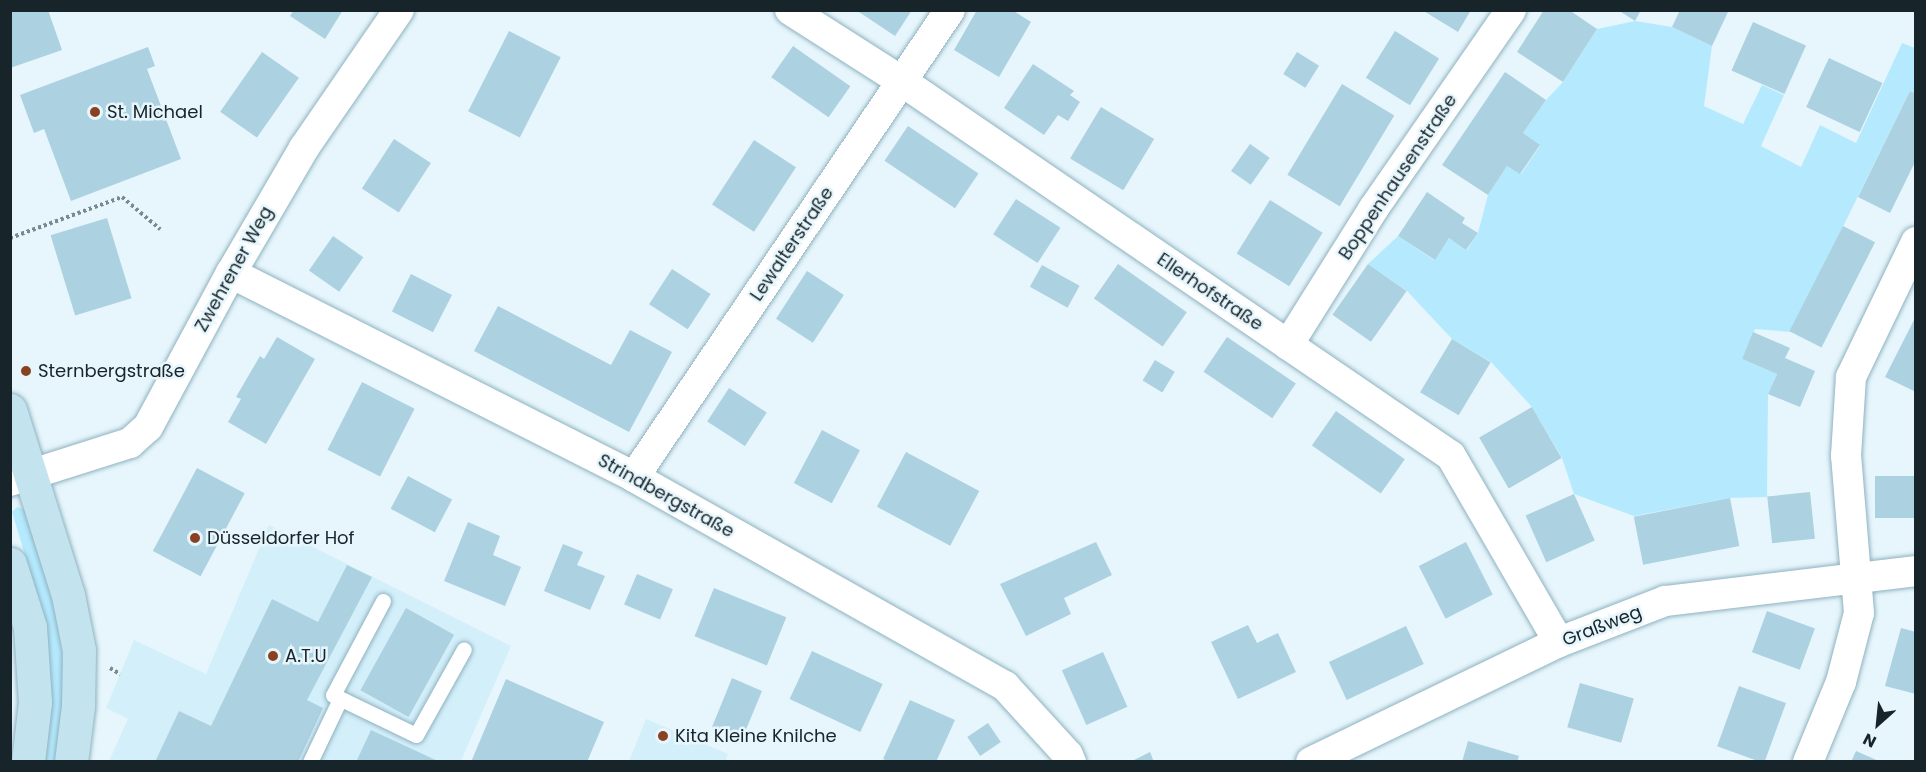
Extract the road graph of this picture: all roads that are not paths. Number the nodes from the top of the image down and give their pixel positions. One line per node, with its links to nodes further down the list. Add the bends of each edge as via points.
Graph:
1 (399, 10): 7 (street, Zwehrener Weg, via 304,148)
2 (790, 10): 5 (street, Ellerhofstraße)
3 (950, 10): 5 (street, Lewalterstraße)
4 (1511, 10): 8 (street, Boppenhausenstraße, via 1374,208)
5 (903, 82): 8 (street, Ellerhofstraße); 10 (street, Lewalterstraße)
6 (1916, 242): 14 (street, via 1851,377 1846,456)
7 (231, 273): 10 (street, Strindbergstraße); 11 (street, Zwehrener Weg, via 148,427 130,443)
8 (1288, 345): 16 (street, Ellerhofstraße, via 1451,456)
9 (10, 410): 11 (main road)
10 (634, 477): 22 (street, Strindbergstraße, via 1005,686)
11 (21, 478): 20 (main road, via 68,595 79,650)
12 (10, 564): 19 (main road, via 30,627 35,702)
13 (1916, 571): 14 (street, Graßweg)
14 (1856, 578): 16 (street, Graßweg, via 1665,601); 24 (street, via 1858,613 1844,671)
15 (383, 601): 18 (lane, via 333,695)
16 (1559, 642): 23 (street, Graßweg)
17 (464, 649): 18 (lane, via 416,735)
18 (340, 699): 21 (lane)
19 (28, 762)
20 (71, 762)
21 (310, 762)
22 (1071, 762)
23 (1311, 762)
24 (1808, 762)

